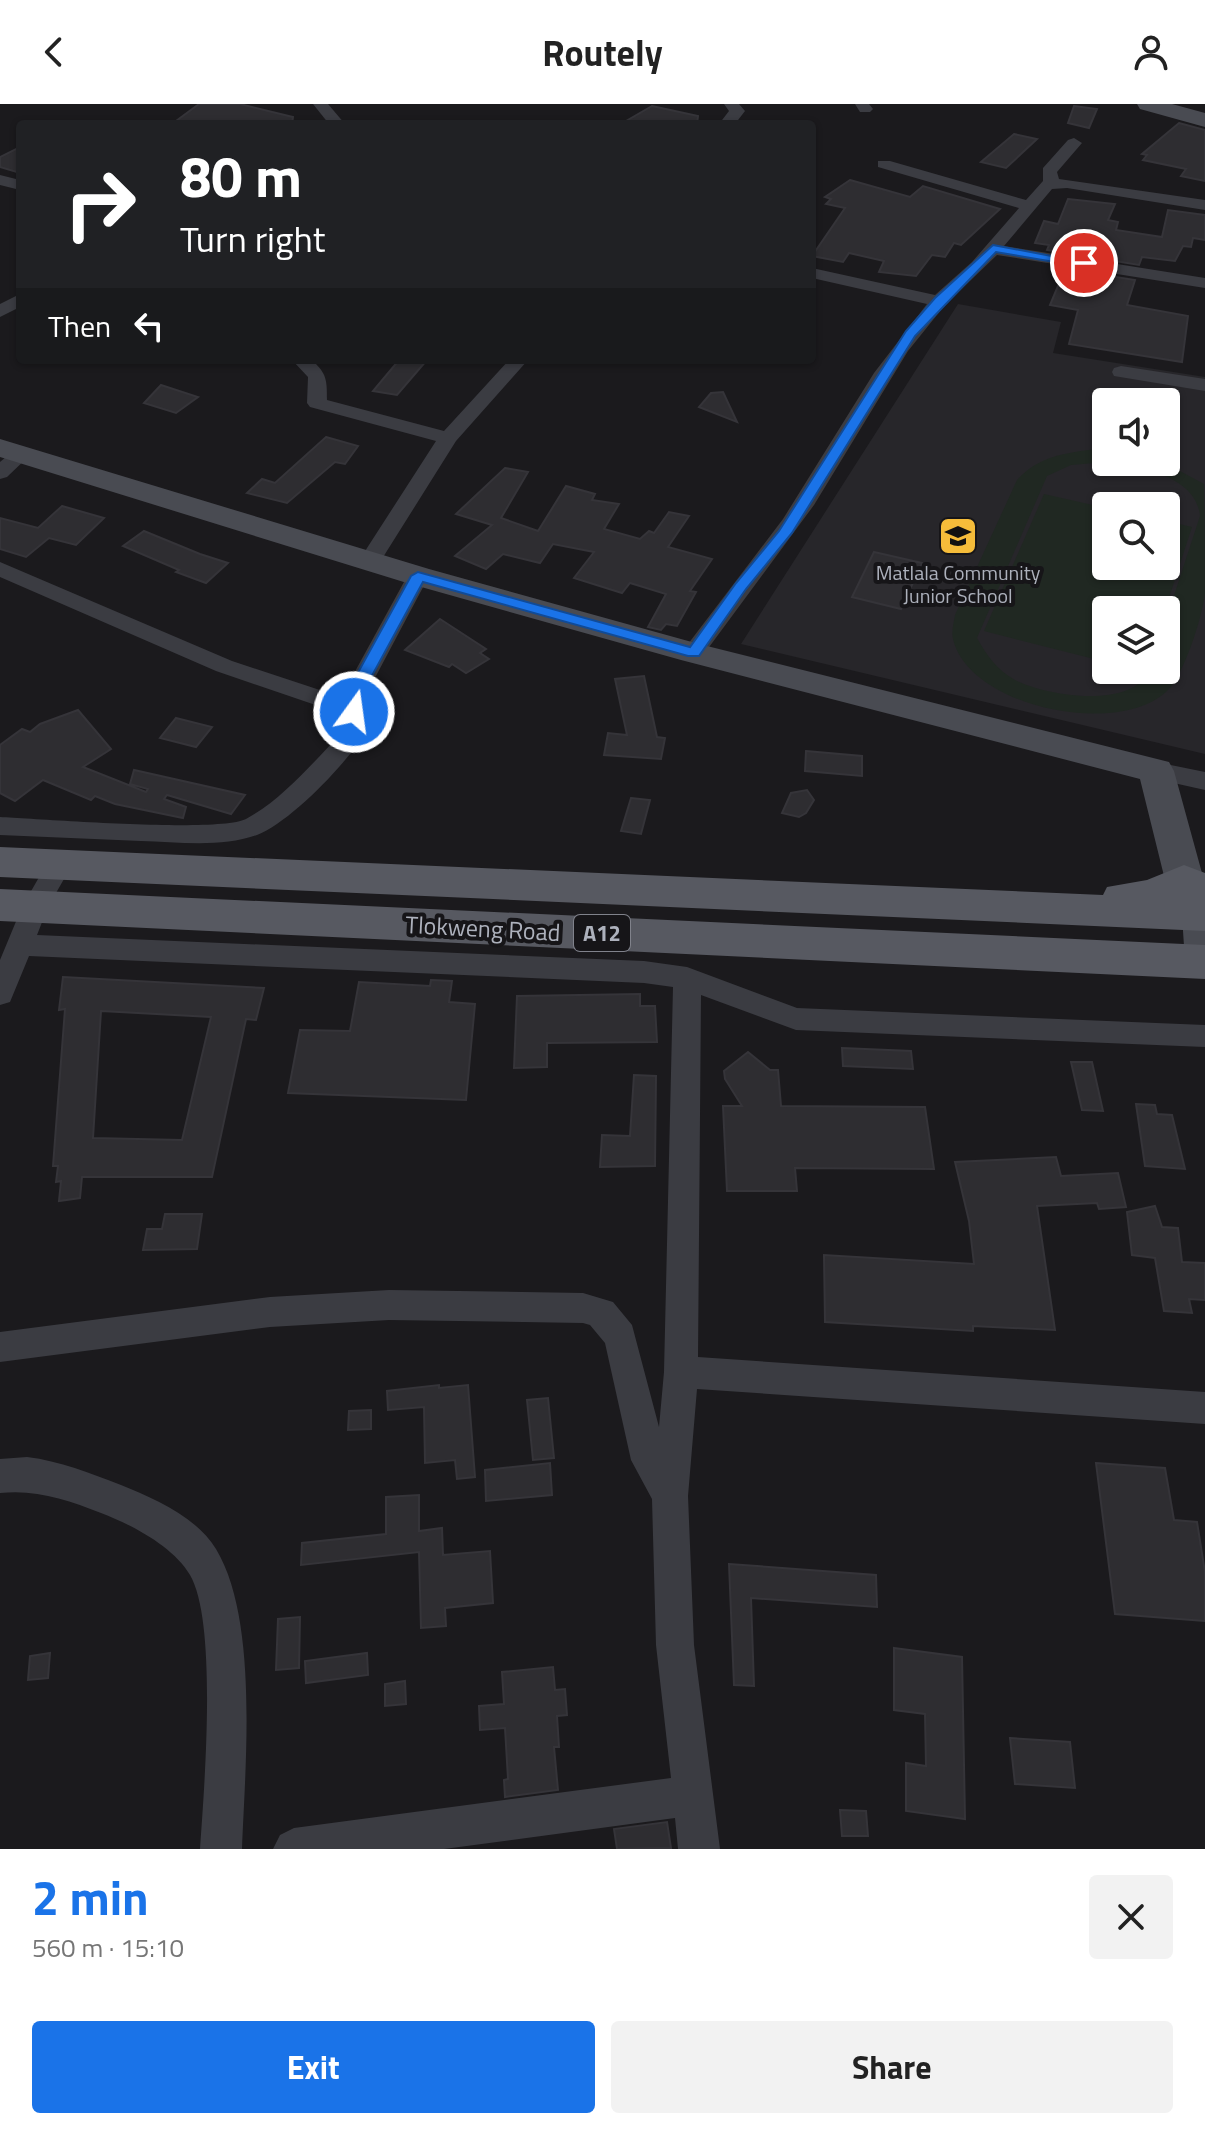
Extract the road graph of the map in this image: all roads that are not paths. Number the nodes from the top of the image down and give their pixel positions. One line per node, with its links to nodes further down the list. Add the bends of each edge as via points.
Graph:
1 (320, 104): 4 (street)
2 (731, 104): 5 (street, via 737,111)
3 (1148, 104): 6 (street)
4 (334, 120)
5 (730, 120)
6 (1205, 120)
7 (1074, 143): 9 (street, via 1051,167)
8 (884, 164): 11 (street)
9 (1052, 184): 10 (street); 11 (street)
10 (1205, 205)
11 (1030, 206): 12 (street)
12 (993, 249): 14 (street); 15 (street)
13 (816, 274): 15 (street)
14 (1205, 283)
15 (939, 301): 25 (street, via 910,334 785,533)
16 (305, 364): 20 (street, via 318,376 317,403)
17 (515, 364): 20 (street)
18 (1121, 372): 19 (street)
19 (1205, 385)
20 (448, 438): 22 (street)
21 (7, 459): 22 (street)
22 (369, 562): 24 (street)
23 (0, 569): 26 (street, via 224,666)
24 (418, 576): 25 (street); 26 (street)
25 (693, 653): 27 (street)
26 (347, 707): 29 (street, via 361,721 352,738 283,807 250,828 174,833)
27 (1156, 771): 28 (street); 32 (street)
28 (1205, 781)
29 (0, 826)
30 (0, 862): 31 (main road, Tlokweng Road / A12)
31 (59, 865): 32 (main road, Tlokweng Road / A12, via 1008,906 1166,891); 33 (street)
32 (1199, 901): 34 (street)
33 (18, 919): 34 (main road, Tlokweng Road / A12); 35 (street); 36 (street)
34 (1205, 962)
35 (687, 978): 37 (street, via 770,1012 811,1021); 39 (street)
36 (0, 994)
37 (1205, 1036)
38 (0, 1347): 42 (street, via 270,1312 389,1305 583,1308 601,1313 620,1336 649,1460)
39 (681, 1372): 40 (street); 42 (street)
40 (1205, 1408)
41 (0, 1476): 44 (street, via 55,1478 117,1501 202,1560 219,1610 227,1740)
42 (670, 1496): 43 (street, via 675,1645)
43 (693, 1795): 45 (street); 46 (street)
44 (221, 1849)
45 (294, 1849)
46 (699, 1849)

